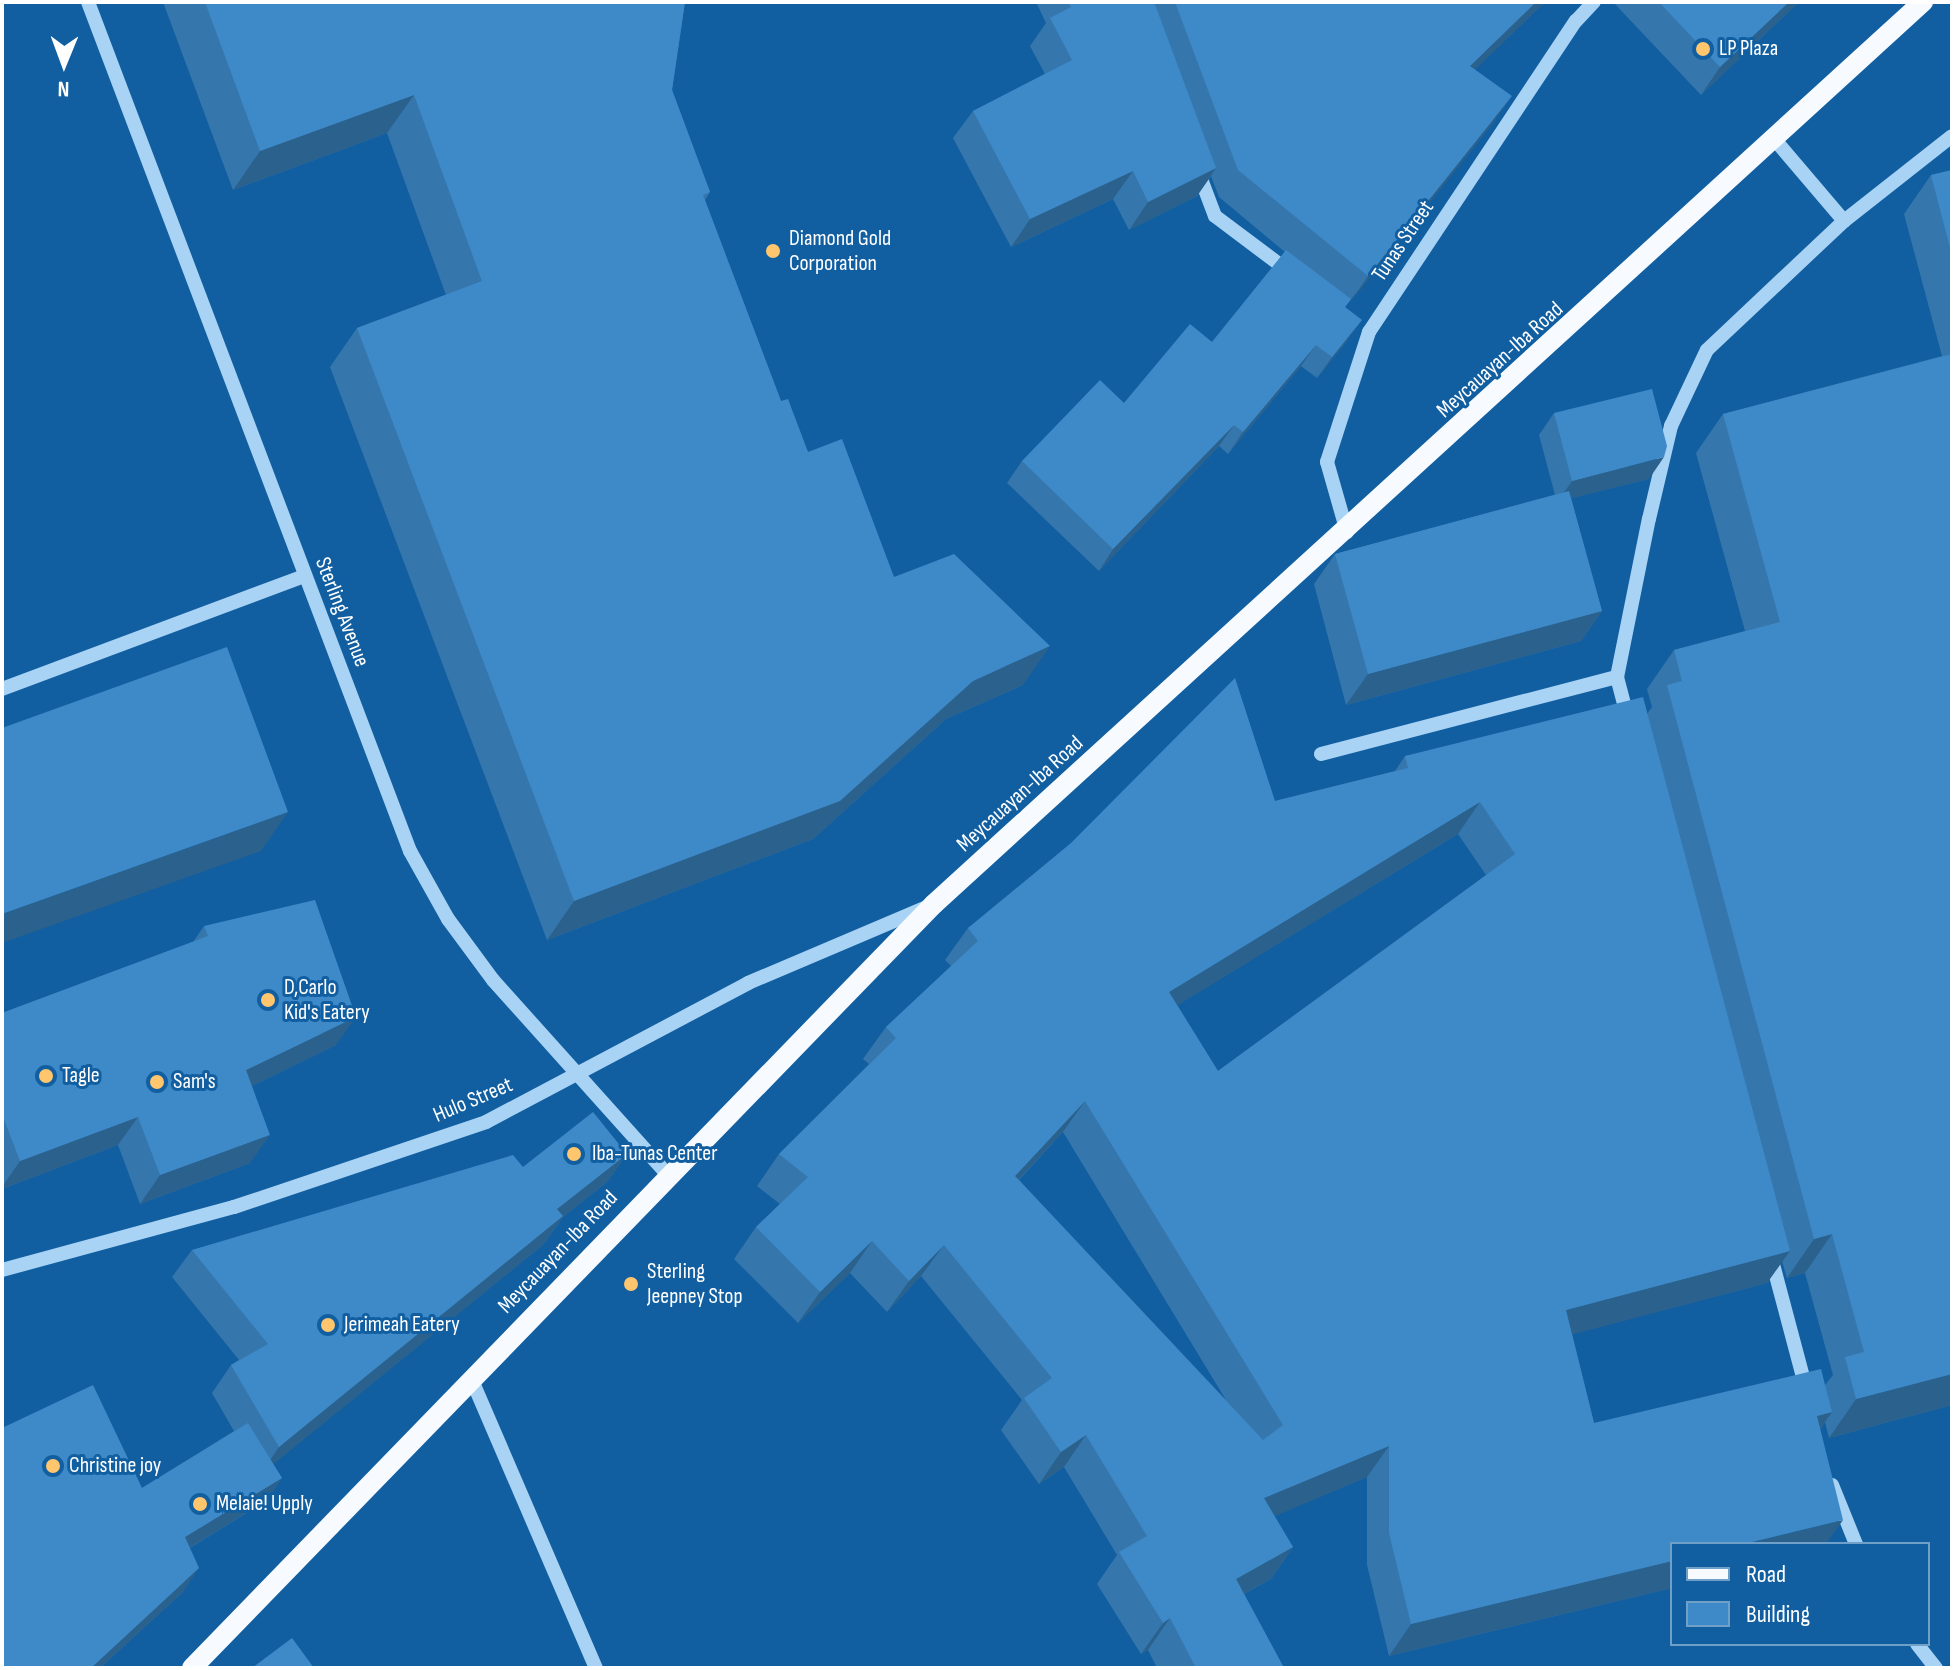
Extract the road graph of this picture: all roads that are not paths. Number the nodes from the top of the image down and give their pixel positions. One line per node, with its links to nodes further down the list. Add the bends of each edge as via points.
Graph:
1 (88, 2): 10 (street, Sterling Avenue)
2 (1594, 2): 9 (street, Tunas Street, via 1363,327 1327,462)
3 (1923, 2): 5 (main road, Meycauayan-Iba Road)
4 (1952, 136): 7 (street)
5 (1776, 141): 7 (street); 9 (main road, Meycauayan-Iba Road)
6 (1194, 159): 8 (street, via 1215,216)
7 (1844, 221): 11 (street, via 1707,350 1671,426)
8 (1310, 287)
9 (1347, 532): 15 (main road, Meycauayan-Iba Road)
10 (304, 576): 12 (street); 16 (street, Sterling Avenue, via 410,851 448,919 484,968)
11 (1617, 677): 13 (street); 14 (street)
12 (2, 689)
13 (1633, 738)
14 (1321, 754)
15 (934, 904): 16 (street, Hulo Street, via 748,983); 17 (main road, Meycauayan-Iba Road)
16 (577, 1078): 17 (street, Sterling Avenue); 19 (street, Hulo Street, via 486,1122 370,1164)
17 (667, 1174): 20 (main road, Meycauayan-Iba Road)
18 (1767, 1242): 21 (street)
19 (2, 1270)
20 (471, 1378): 25 (main road, Meycauayan-Iba Road); 26 (street)
21 (1812, 1410)
22 (1828, 1472): 23 (street)
23 (1855, 1542)
24 (1919, 1646): 27 (street)
25 (192, 1668)
26 (596, 1668)
27 (1936, 1668)

